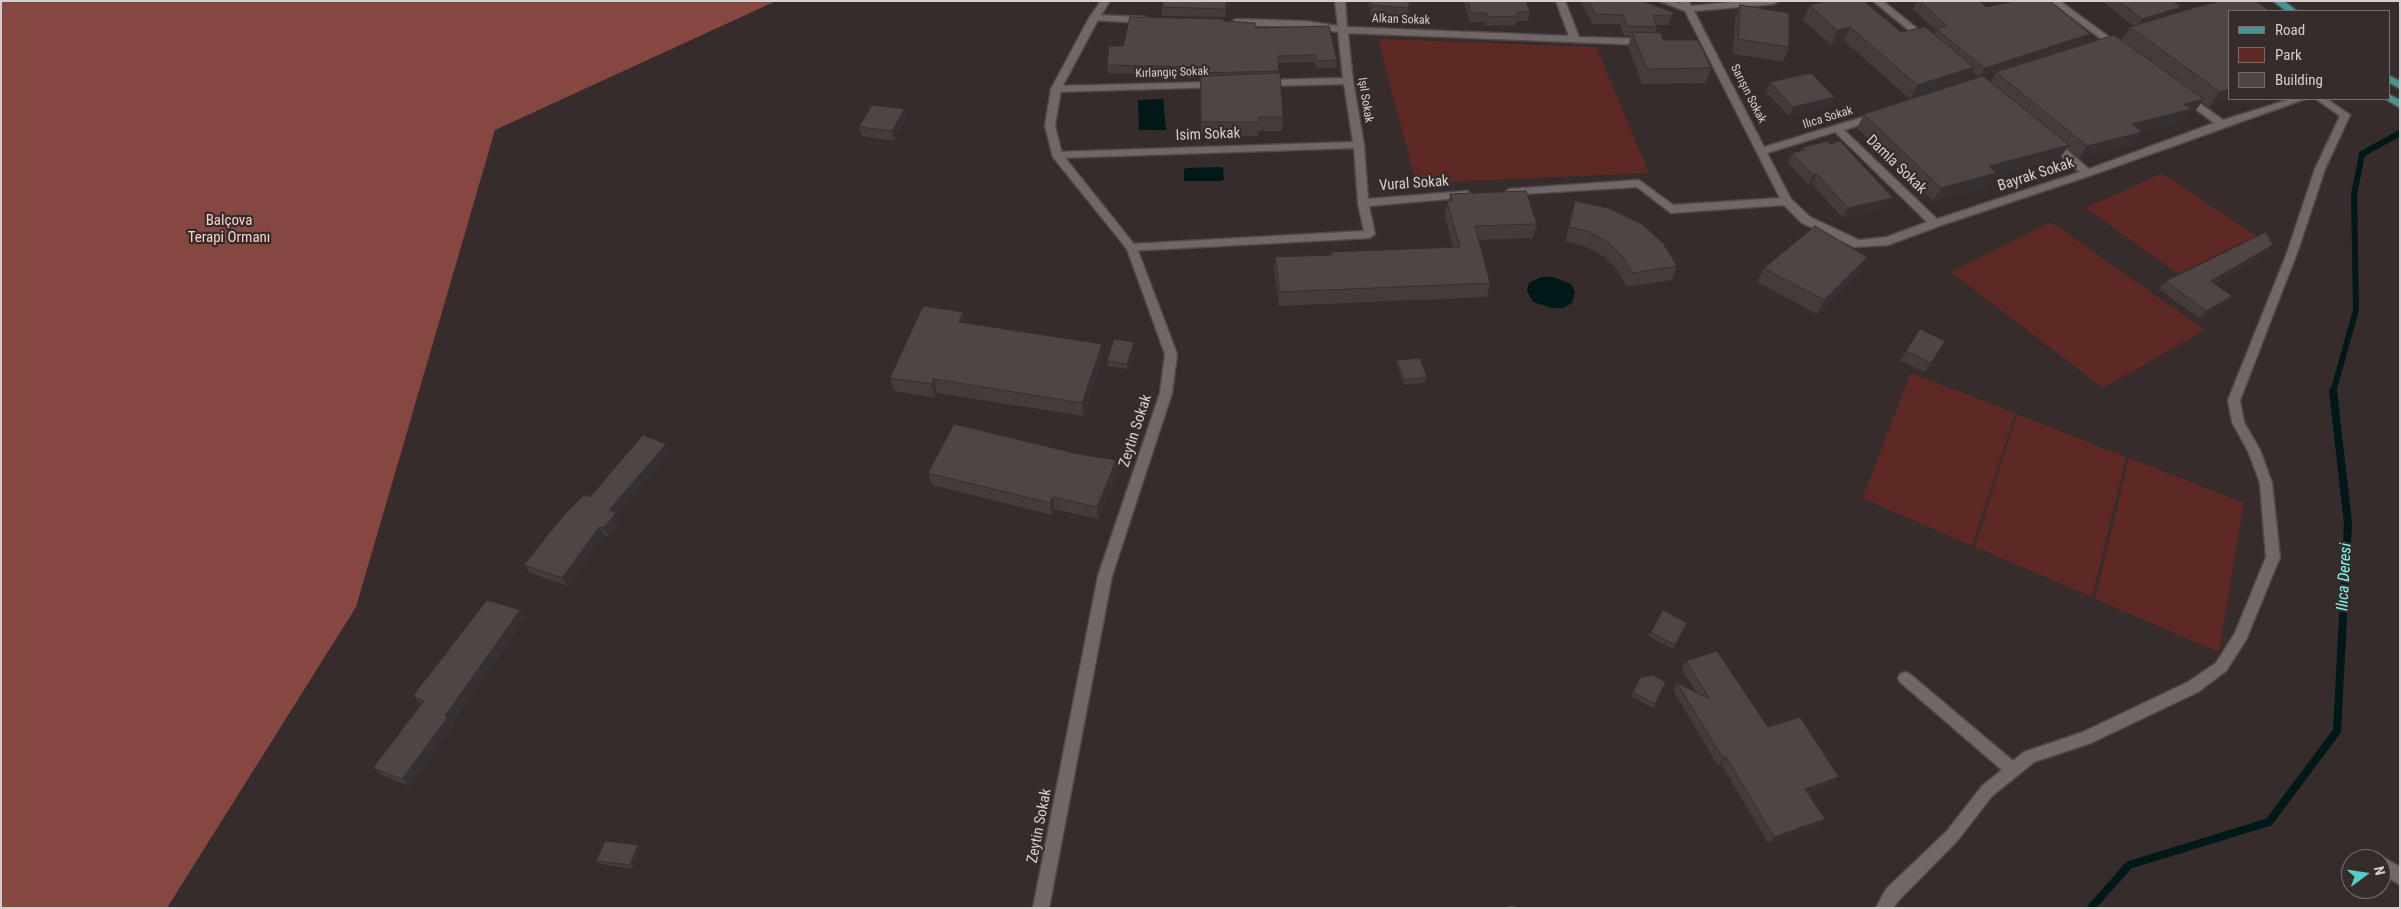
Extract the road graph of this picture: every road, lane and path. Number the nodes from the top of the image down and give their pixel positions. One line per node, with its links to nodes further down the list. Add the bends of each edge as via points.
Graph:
1 (1106, 1): 11 (street, Zeytin Sokak)
2 (1340, 1): 14 (street, Işıl Sokak)
3 (1560, 1): 15 (street)
4 (1663, 1): 9 (street)
5 (1774, 1): 9 (street)
6 (1877, 1): 17 (street)
7 (2054, 1): 18 (street)
8 (2278, 1): 10 (main road)
9 (1686, 5): 31 (street, Sarışın Sokak, via 1703,44)
10 (2291, 10)
11 (1094, 18): 12 (street); 23 (street, Zeytin Sokak)
12 (1161, 20)
13 (1228, 22): 14 (street, Alkan Sokak, via 1305,24)
14 (1344, 30): 15 (street, Alkan Sokak); 19 (street, Işıl Sokak)
15 (1575, 39): 16 (street, Alkan Sokak)
16 (1653, 42)
17 (1935, 48)
18 (2125, 53)
19 (1348, 81): 21 (street); 30 (street, Işıl Sokak)
20 (1231, 84): 23 (street, Kırlangıç Sokak)
21 (1251, 84)
22 (2174, 88): 27 (street)
23 (1056, 89): 32 (street, Zeytin Sokak, via 1050,126)
24 (2297, 100): 27 (street, Bayrak Sokak)
25 (2322, 100): 41 (street, via 2345,115 2320,169 2292,253 2234,400 2238,422 2254,450 2266,483 2273,557 2241,636 2221,667 2193,687 2086,738 2029,757)
26 (1884, 114): 28 (street, Ilıca Sokak)
27 (2222, 124): 33 (street, Bayrak Sokak)
28 (1837, 129): 31 (street, Ilıca Sokak); 38 (street, Damla Sokak)
29 (2044, 137): 33 (street)
30 (1360, 145): 32 (street, Isim Sokak); 37 (street, Işıl Sokak)
31 (1763, 151): 36 (street, Sarışın Sokak)
32 (1057, 155): 39 (street, Zeytin Sokak)
33 (2088, 173): 38 (street, Bayrak Sokak)
34 (1499, 193): 36 (street, via 1639,183 1671,209)
35 (1479, 195): 37 (street, Vural Sokak)
36 (1787, 201): 38 (street, Bayrak Sokak, via 1806,220 1858,244 1888,241)
37 (1363, 202): 39 (street, Vural Sokak, via 1370,234)
38 (1935, 224)
39 (1132, 248): 42 (street, Zeytin Sokak, via 1171,354 1166,393 1105,576)
40 (1905, 678): 41 (street)
41 (2013, 770): 43 (street, via 1987,791 1952,836 1892,895)
42 (1041, 908)
43 (1884, 908)

